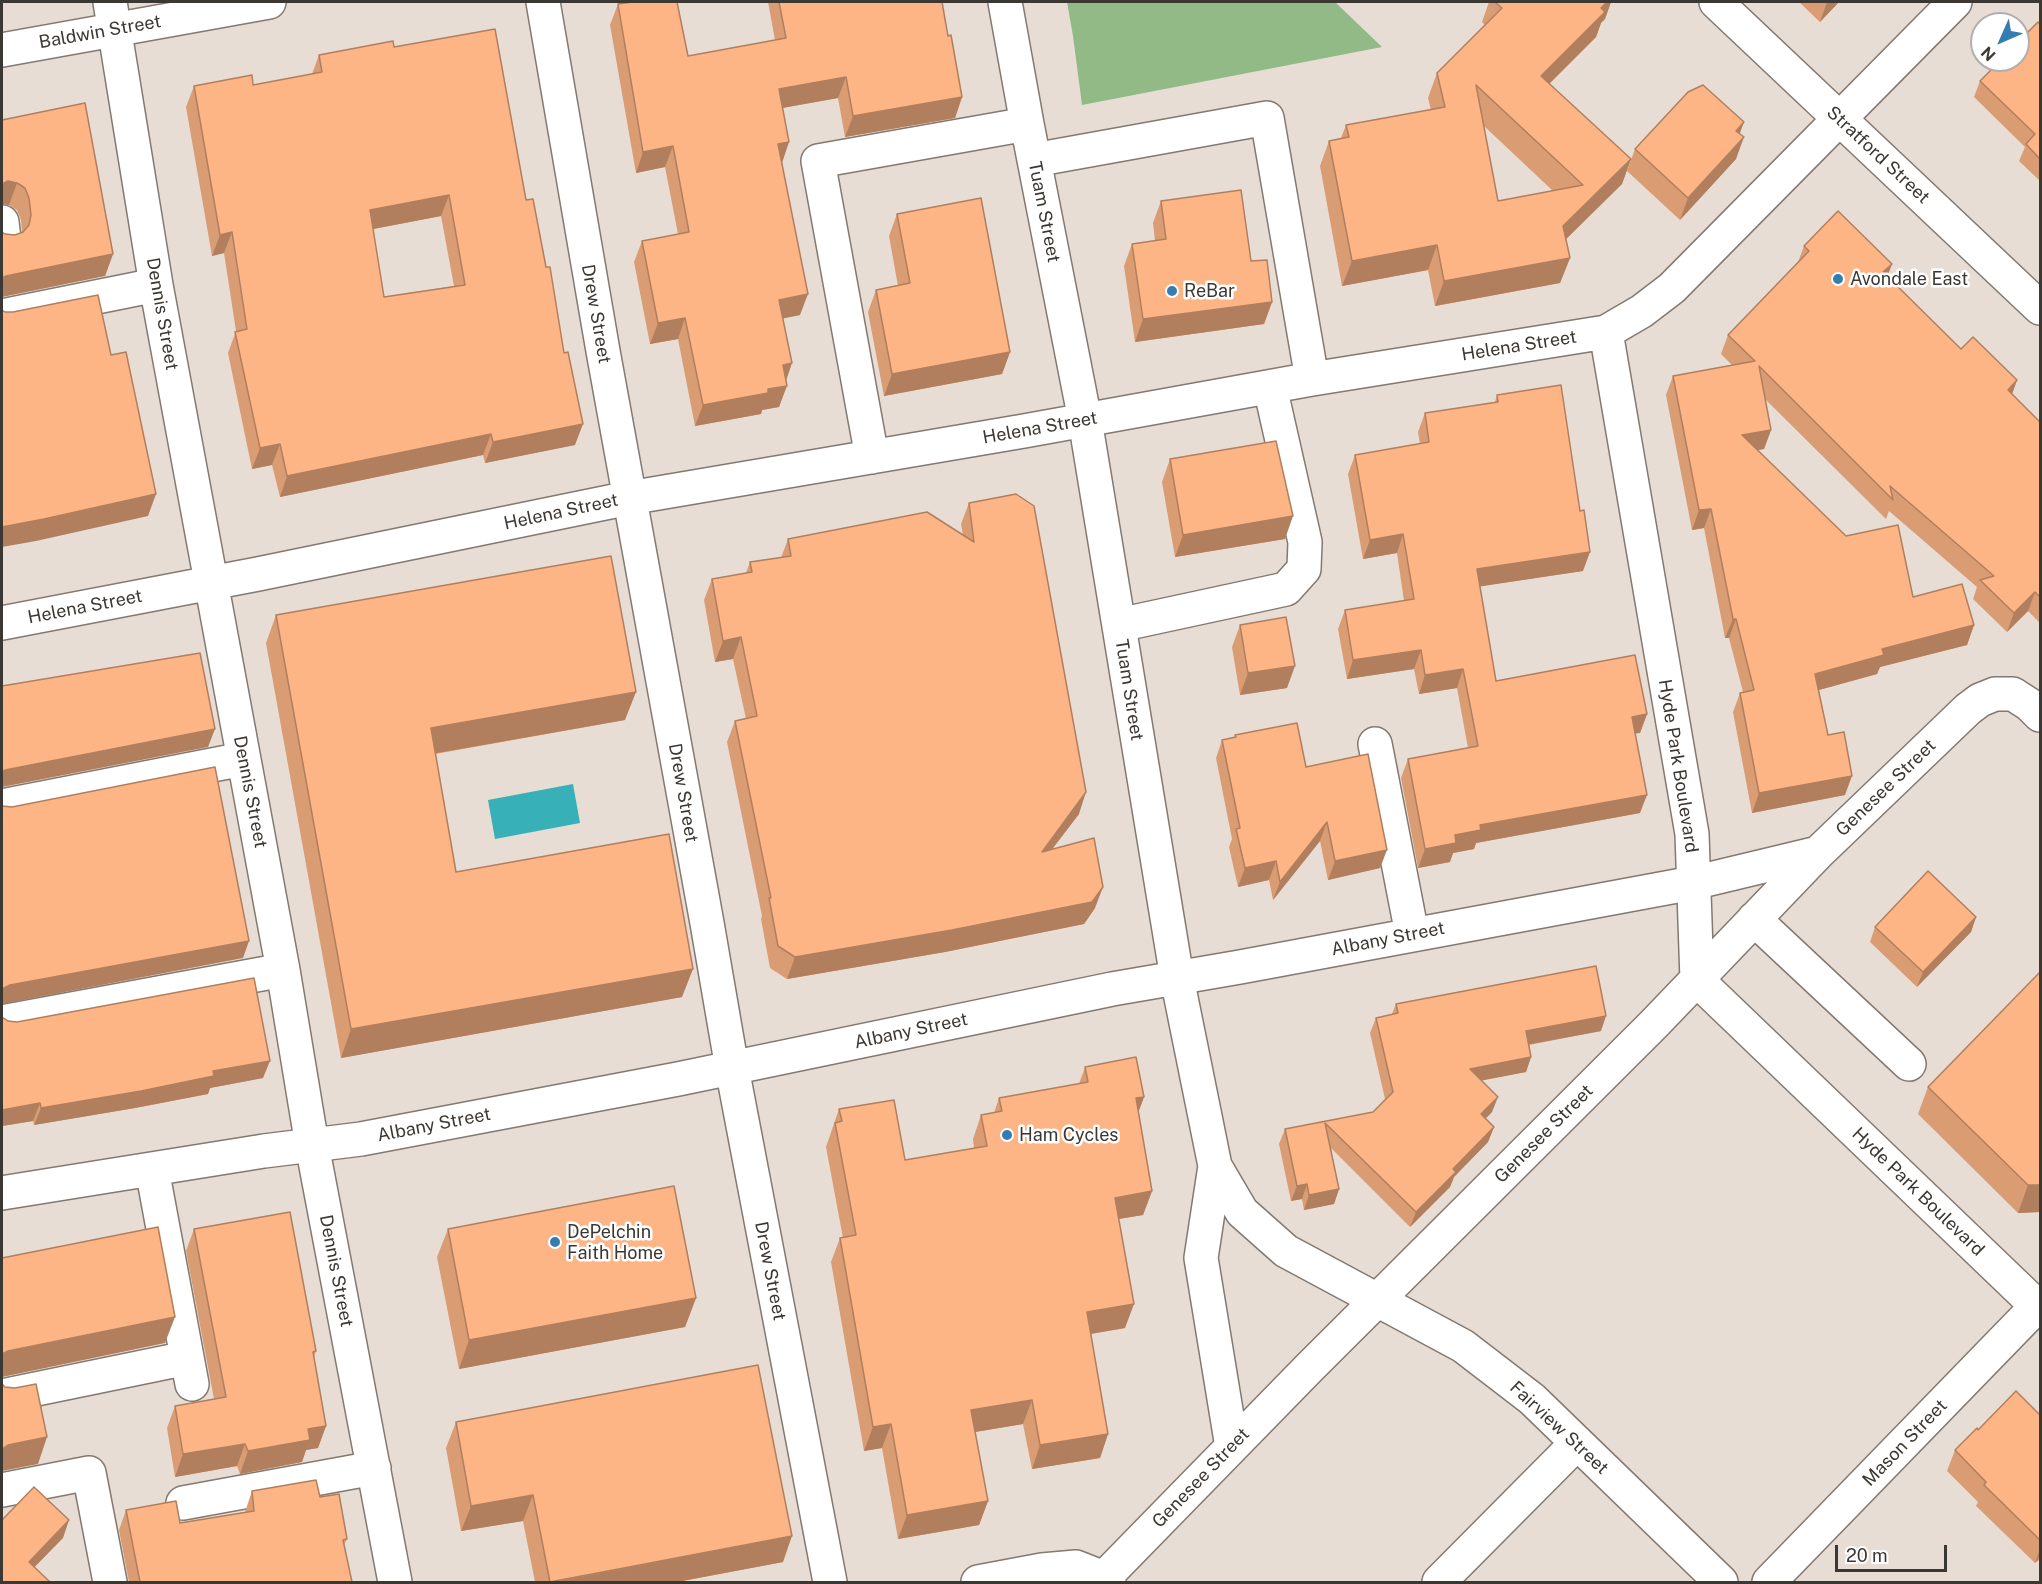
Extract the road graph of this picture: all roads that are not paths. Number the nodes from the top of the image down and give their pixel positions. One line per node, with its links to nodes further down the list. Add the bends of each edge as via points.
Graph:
1 (268, 2): 6 (street, Baldwin Street)
2 (543, 2): 19 (street, Drew Street)
3 (1005, 2): 9 (street, Tuam Street)
4 (1716, 2): 8 (street, Stratford Street)
5 (1955, 2): 8 (street, Helena Street)
6 (113, 16): 7 (street, Baldwin Street); 11 (street, Dennis Street)
7 (2, 50)
8 (1840, 119): 12 (street, Stratford Street); 14 (street, Helena Street, via 1672,288)
9 (1027, 124): 10 (street, Tuam Street); 18 (street, via 818,161)
10 (1034, 160): 15 (street, via 1267,118); 17 (street, Tuam Street)
11 (156, 285): 13 (street); 20 (street, Dennis Street)
12 (2040, 308)
13 (2, 316)
14 (1606, 332): 15 (street, Helena Street); 28 (street, Hyde Park Boulevard, via 1692,834)
15 (1312, 379): 16 (street, Helena Street)
16 (1270, 387): 17 (street, Helena Street); 22 (street, via 1305,542 1304,570 1286,589)
17 (1085, 420): 18 (street, Helena Street); 22 (street, Tuam Street)
18 (872, 457): 19 (street, Helena Street)
19 (629, 498): 20 (street, Helena Street); 36 (street, Drew Street)
20 (210, 583): 21 (street, Helena Street); 25 (street, Dennis Street)
21 (2, 622)
22 (1119, 625): 32 (street, Tuam Street)
23 (2040, 715): 27 (street, Genesee Street, via 2013,694 1995,694 1980,700)
24 (1375, 744): 30 (street)
25 (243, 759): 26 (street); 31 (street, Dennis Street)
26 (2, 806)
27 (1818, 853): 28 (street, Albany Street); 29 (street, Genesee Street)
28 (1693, 883): 30 (street, Albany Street); 33 (street, Hyde Park Boulevard)
29 (1754, 919): 33 (street, Genesee Street); 35 (street)
30 (1412, 934): 32 (street, Albany Street)
31 (283, 970): 34 (street); 37 (street, Dennis Street)
32 (1176, 978): 36 (street, Albany Street); 38 (street, Tuam Street)
33 (1696, 980): 41 (street, Genesee Street); 42 (street, Hyde Park Boulevard)
34 (7, 1021)
35 (1910, 1064)
36 (732, 1068): 37 (street, Albany Street); 52 (street, Drew Street)
37 (312, 1145): 39 (street, Albany Street); 46 (street, Dennis Street)
38 (1215, 1166): 41 (street, Tuam Street, via 1242,1212 1286,1251); 45 (street, via 1201,1258)
39 (152, 1169): 40 (street, Albany Street); 43 (street, via 190,1371)
40 (2, 1193)
41 (1377, 1301): 44 (street, Fairview Street, via 1463,1346 1532,1399); 45 (street, Genesee Street)
42 (2039, 1306): 56 (street, Mason Street)
43 (2, 1396)
44 (1577, 1443): 54 (street); 55 (street, Fairview Street)
45 (1233, 1447): 49 (street, Genesee Street)
46 (374, 1468): 48 (street); 51 (street, Dennis Street)
47 (2, 1490): 50 (street, via 89,1473)
48 (183, 1503)
49 (1104, 1581): 53 (street, via 1076,1567)
50 (110, 1582)
51 (395, 1582)
52 (830, 1582)
53 (978, 1582)
54 (1439, 1582)
55 (1721, 1582)
56 (1769, 1582)

